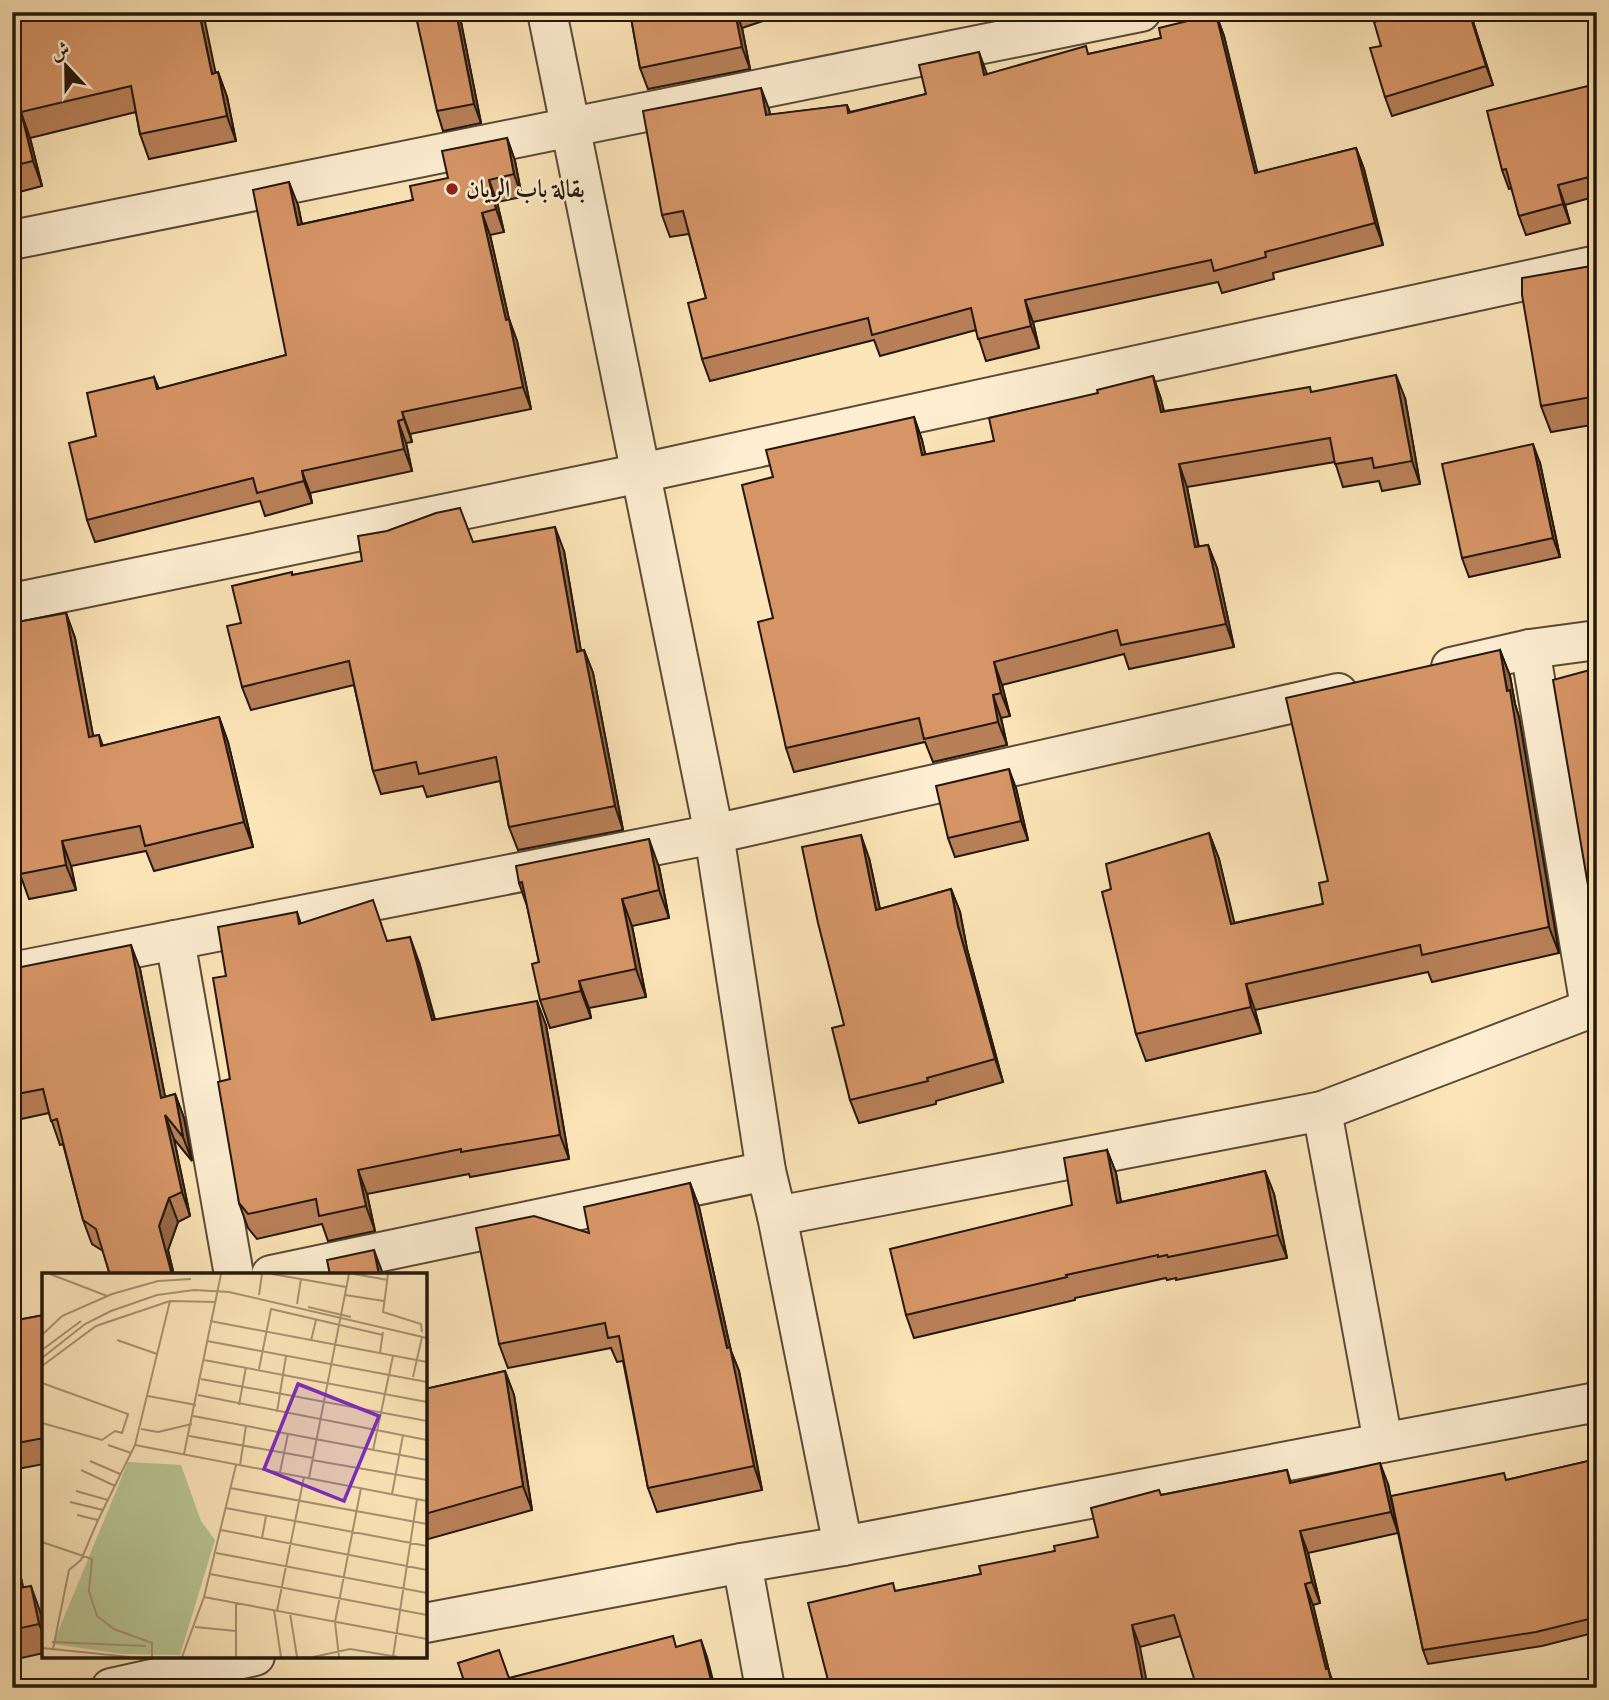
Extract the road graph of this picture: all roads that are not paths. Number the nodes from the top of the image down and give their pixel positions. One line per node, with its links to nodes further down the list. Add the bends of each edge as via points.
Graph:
1 (547, 12): 3 (street)
2 (1141, 12): 3 (street)
3 (570, 127): 4 (street); 6 (street)
4 (12, 240)
5 (1597, 265): 6 (street)
6 (641, 473): 7 (street); 12 (street)
7 (12, 603)
8 (1597, 640): 9 (street)
9 (1530, 649): 10 (street); 15 (street)
10 (1421, 674)
11 (1367, 686): 12 (street)
12 (715, 834): 13 (street); 17 (street)
13 (175, 940): 14 (street); 19 (street)
14 (12, 972)
15 (1593, 1006): 16 (street)
16 (1322, 1111): 18 (street); 22 (street)
17 (766, 1171): 18 (street); 20 (street)
18 (777, 1216): 23 (street)
19 (234, 1273)
20 (281, 1273)
21 (1597, 1402): 22 (street)
22 (1383, 1442): 23 (street)
23 (843, 1546): 24 (street)
24 (742, 1563): 25 (street); 28 (street)
25 (427, 1623)
26 (246, 1658): 27 (street)
27 (111, 1688)
28 (765, 1688)

